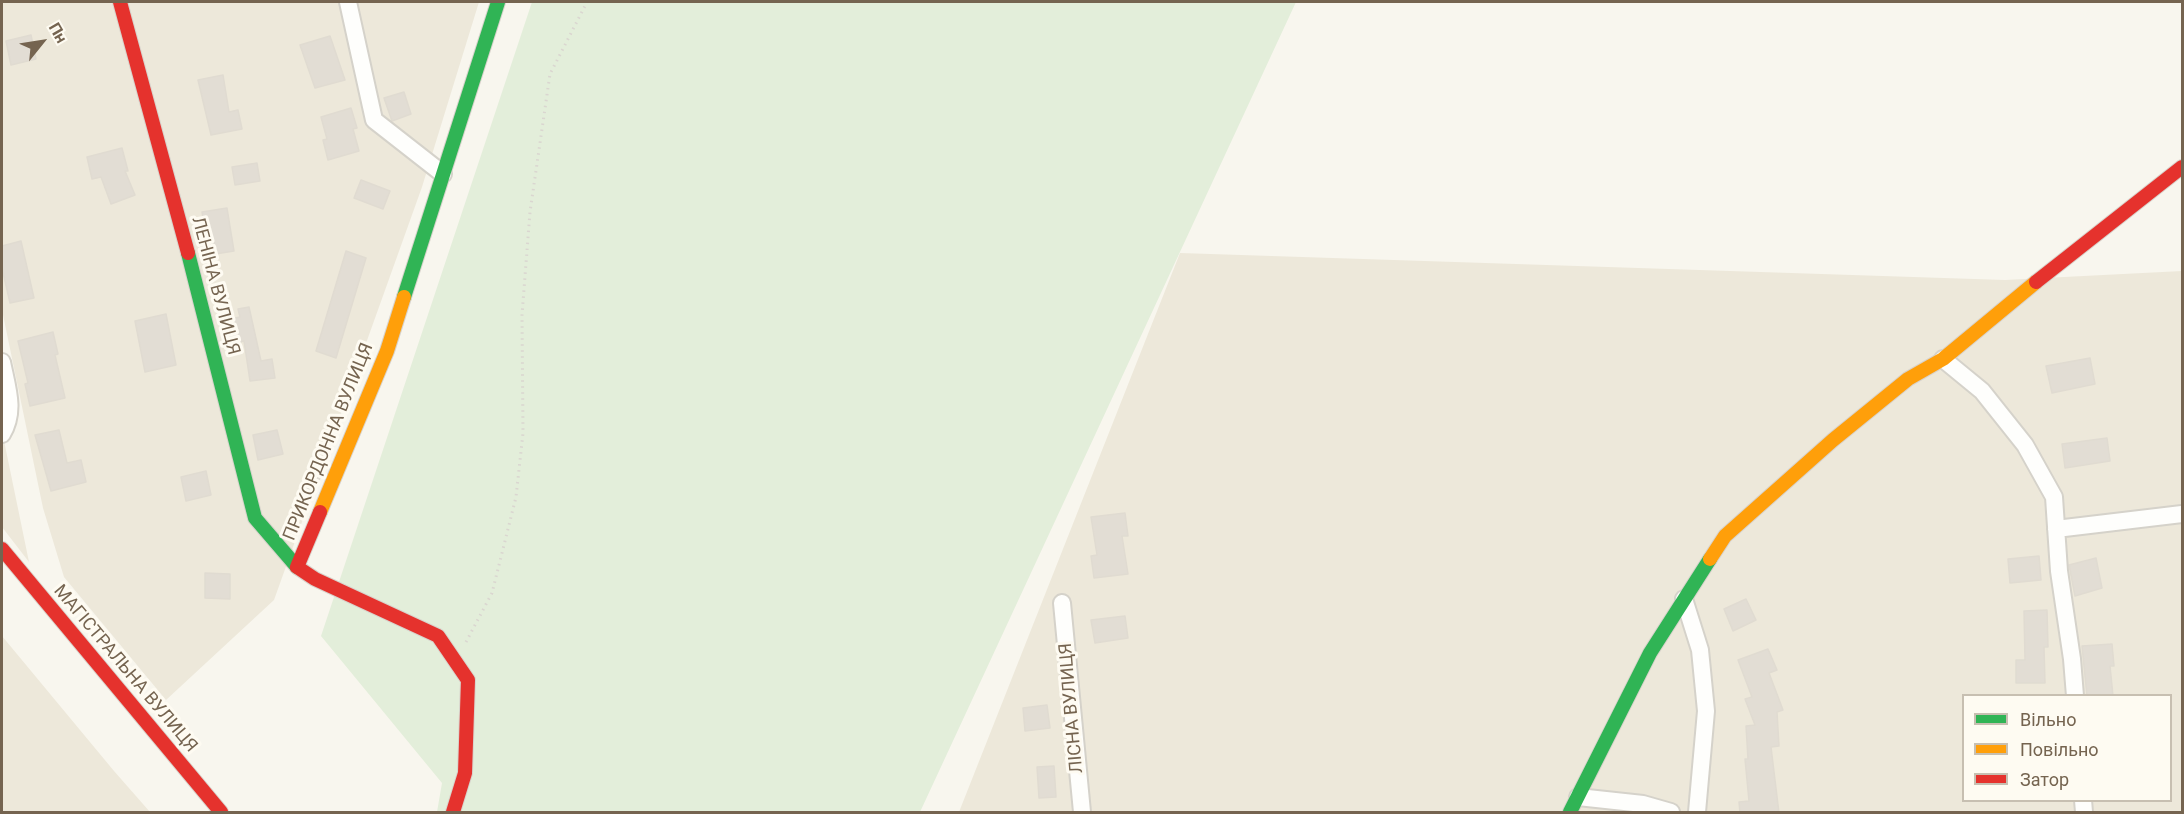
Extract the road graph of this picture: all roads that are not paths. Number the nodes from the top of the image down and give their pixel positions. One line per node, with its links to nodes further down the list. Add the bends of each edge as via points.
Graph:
1 (120, 2): 12 (street, ЛЕНІНА ВУЛИЦЯ, via 255,518)
2 (348, 2): 5 (street, via 374,120)
3 (498, 2): 5 (street, ПРИКОРДОННА ВУЛИЦЯ)
4 (2182, 167): 6 (street)
5 (443, 174): 12 (street, ПРИКОРДОННА ВУЛИЦЯ, via 387,351)
6 (1943, 359): 10 (street, via 1982,391 2025,445 2054,497); 13 (street, via 1908,379 1725,536)
7 (2, 362): 8 (street, via 10,401)
8 (2, 434)
9 (2182, 514): 10 (street)
10 (2056, 529): 15 (street)
11 (2, 549): 17 (street, МАГІСТРАЛЬНА ВУЛИЦЯ)
12 (297, 567): 18 (street, ПРИКОРДОННА ВУЛИЦЯ, via 438,636 456,661 468,680 465,773)
13 (1684, 599): 16 (street, via 1650,653); 22 (street, via 1700,650 1706,711)
14 (1062, 603): 19 (street, ЛІСНА ВУЛИЦЯ)
15 (2075, 694)
16 (1578, 797): 20 (street); 21 (street, via 1643,804)
17 (221, 813)
18 (453, 813)
19 (1082, 813)
20 (1570, 813)
21 (1671, 813)
22 (1697, 813)

